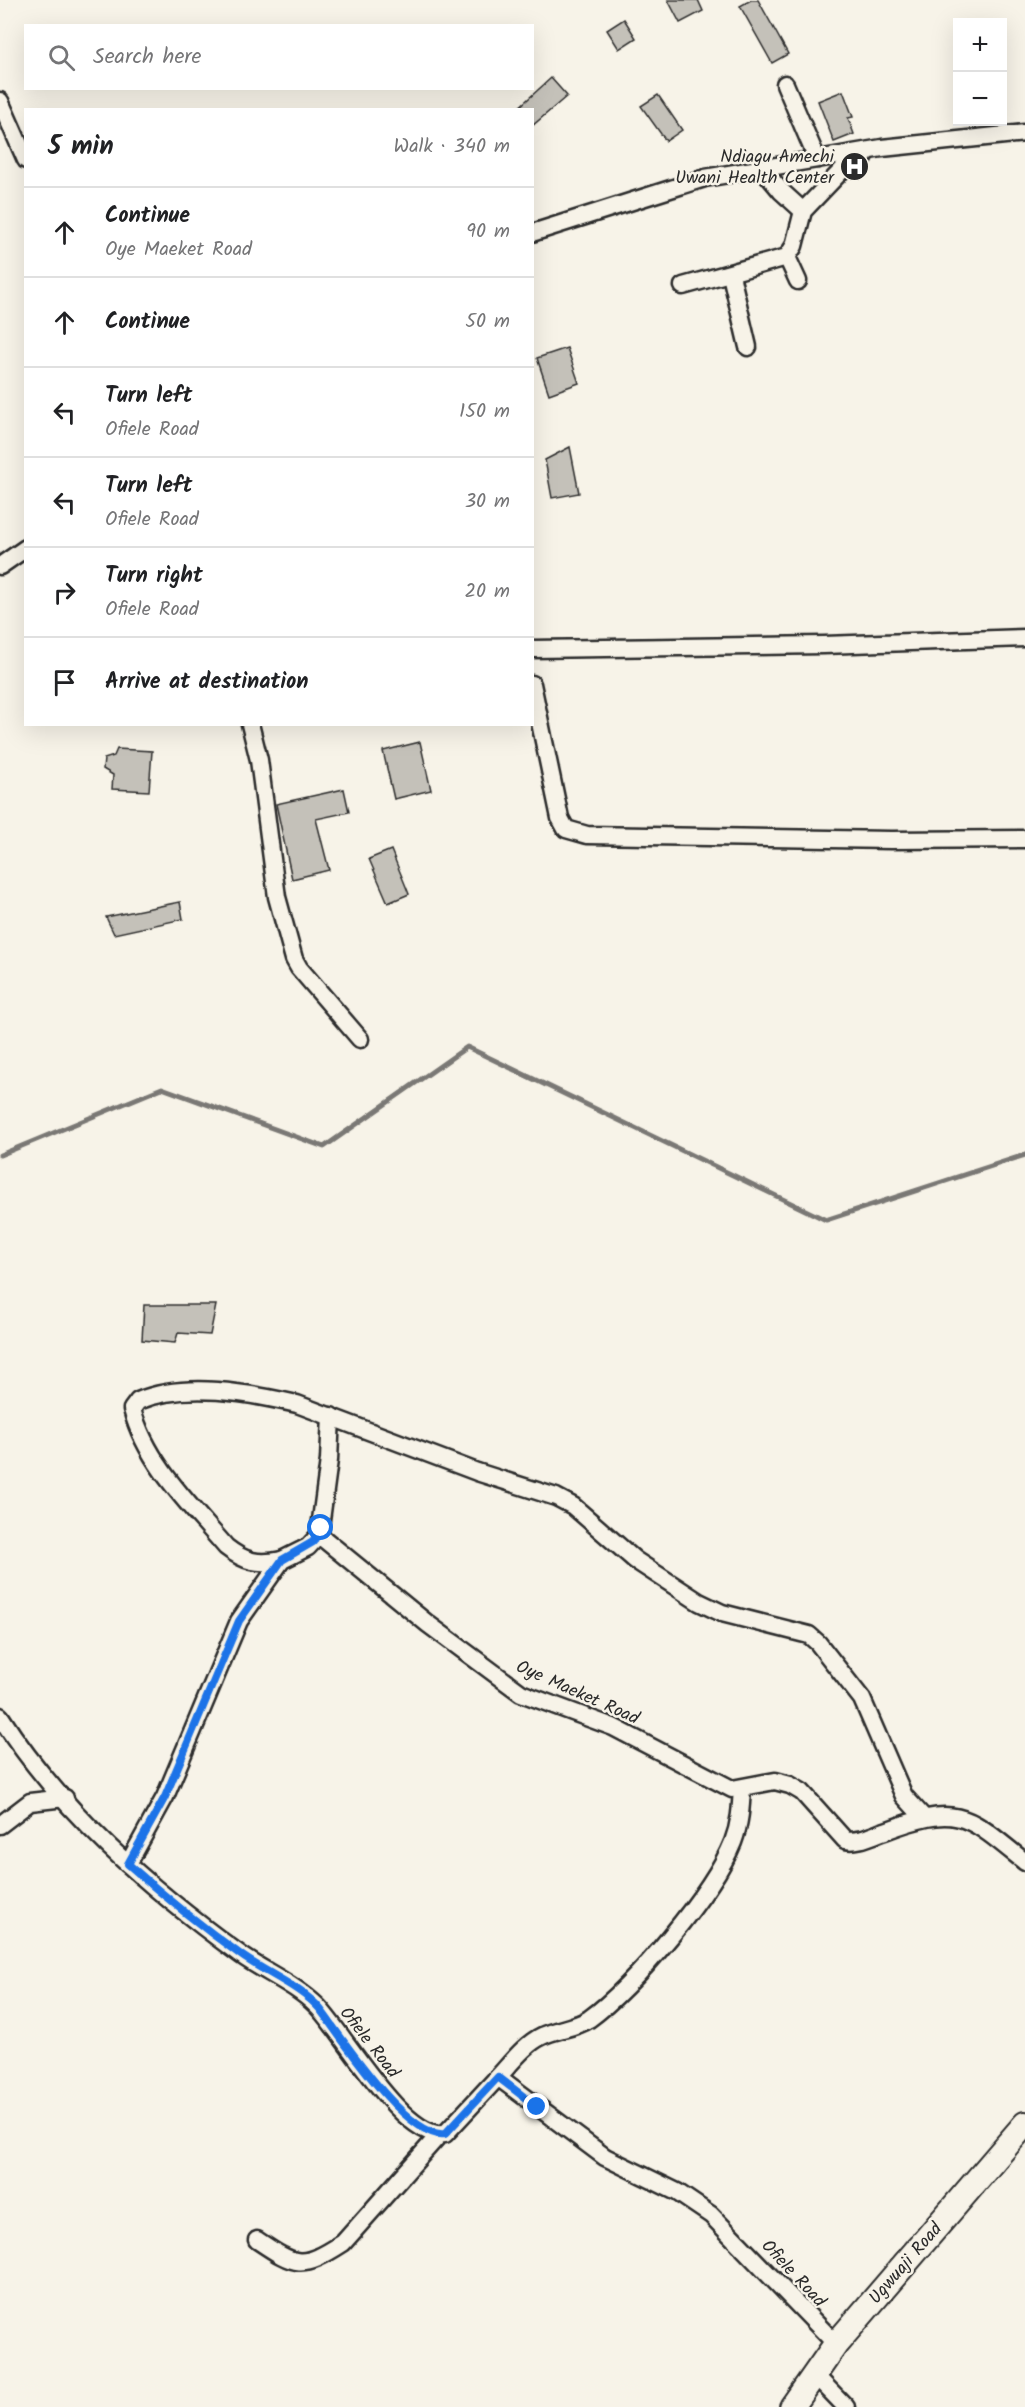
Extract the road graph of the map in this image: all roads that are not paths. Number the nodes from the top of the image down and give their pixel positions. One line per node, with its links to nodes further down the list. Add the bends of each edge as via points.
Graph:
1 (784, 84): 7 (street)
2 (0, 101): 6 (street)
3 (1025, 132): 5 (street)
4 (0, 136): 6 (street)
5 (882, 148): 7 (street); 9 (street, via 846,166)
6 (22, 153)
7 (817, 159): 8 (street)
8 (761, 167): 9 (street); 10 (street, via 705,178)
9 (803, 211): 11 (street)
10 (534, 232)
11 (787, 257): 12 (street); 13 (street)
12 (731, 274): 14 (street); 15 (street)
13 (798, 281)
14 (682, 286)
15 (748, 347)
16 (24, 549): 17 (street)
17 (0, 566)
18 (1025, 638): 19 (street)
19 (534, 649)
20 (534, 694): 22 (street, via 560,818 566,829 587,835)
21 (250, 726): 23 (street, via 259,760 277,897 294,959)
22 (1025, 839)
23 (360, 1039)
24 (331, 1416): 25 (street); 26 (street, via 271,1398 188,1390 146,1397 132,1409 154,1459 226,1547 252,1563); 30 (street, via 477,1472 556,1497 573,1506 635,1560 699,1602 722,1613 809,1635 862,1699 904,1797)
25 (319, 1535): 26 (street, via 308,1547); 28 (street, Oye Maeket Road, via 521,1693 613,1727 697,1773 732,1789)
26 (282, 1560): 33 (street, via 239,1621 165,1797)
27 (0, 1716): 29 (street, Ofiele Road, via 34,1764)
28 (742, 1788): 30 (street, Oye Maeket Road, via 775,1781 790,1785 802,1792 845,1840 853,1842); 34 (street, via 740,1821 714,1879 650,1960 586,2021 536,2039)
29 (65, 1798): 31 (street, via 30,1802); 33 (street, Ofiele Road)
30 (924, 1818): 32 (street, Oye Maeket Road, via 944,1814 967,1819)
31 (0, 1825)
32 (1025, 1862)
33 (128, 1864): 36 (street, Ofiele Road, via 169,1901 318,2007 373,2082 420,2126)
34 (498, 2077): 36 (street, via 453,2128); 38 (street, Ofiele Road, via 605,2157 677,2192 711,2215)
35 (1025, 2124): 38 (main road, Ugwuaji Road)
36 (439, 2135): 37 (street, via 343,2243 326,2254 306,2262 289,2261)
37 (257, 2240)
38 (836, 2344): 39 (main road, Ugwuaji Road)
39 (814, 2375): 40 (main road, Ugwuaji Road); 41 (street)
40 (792, 2407)
41 (846, 2407)

